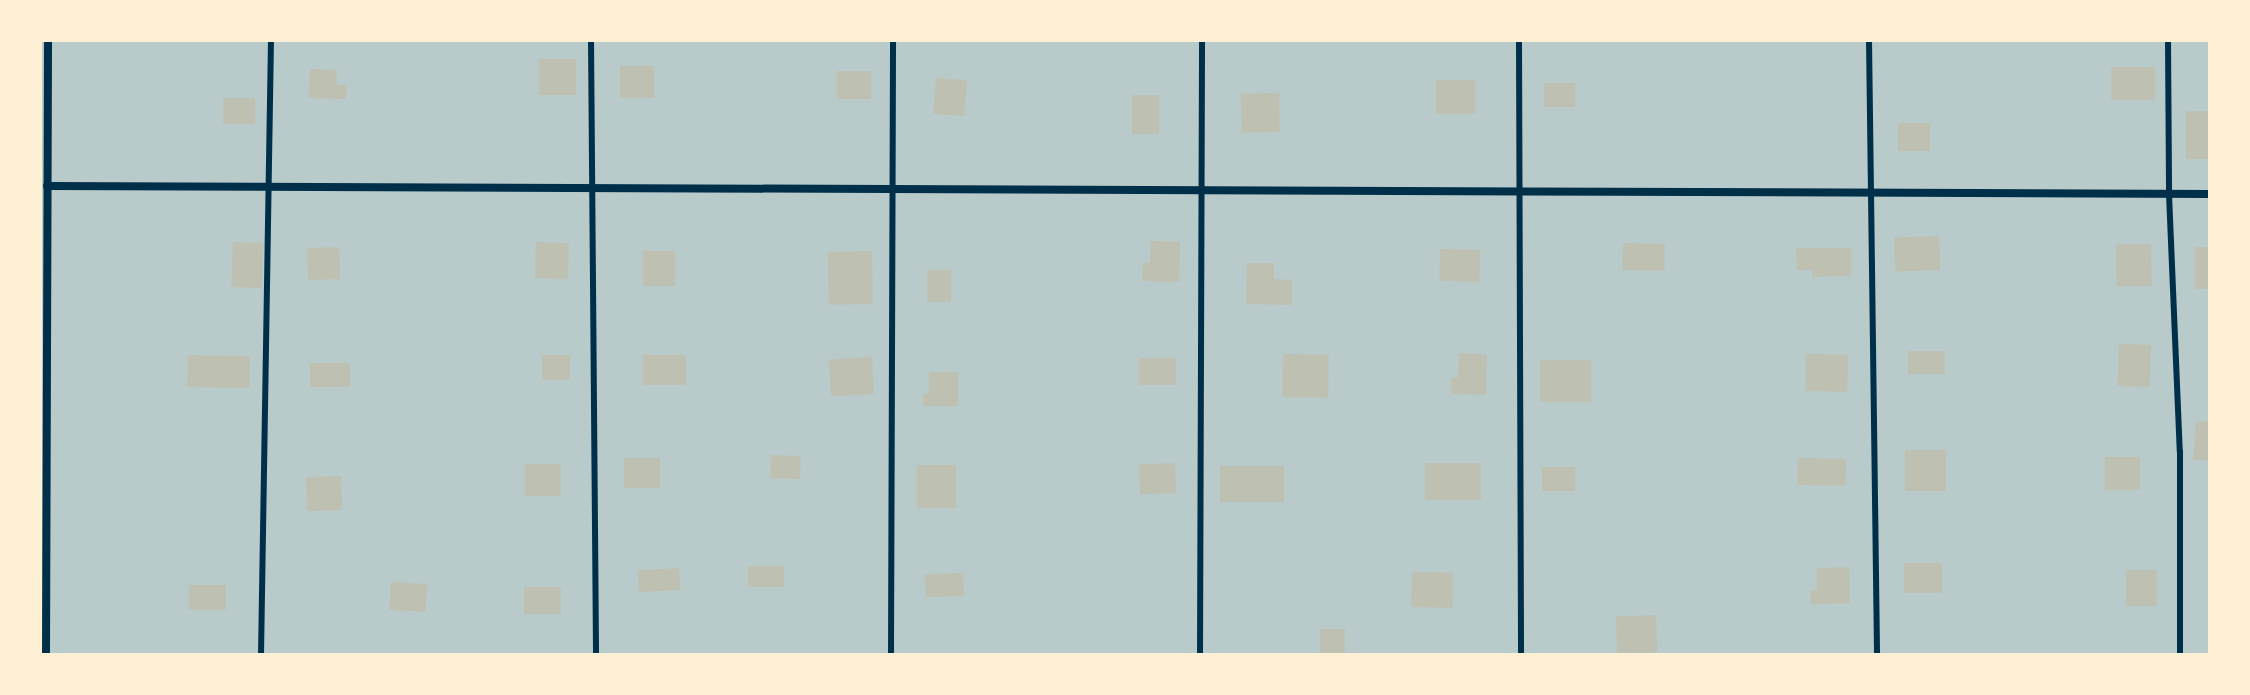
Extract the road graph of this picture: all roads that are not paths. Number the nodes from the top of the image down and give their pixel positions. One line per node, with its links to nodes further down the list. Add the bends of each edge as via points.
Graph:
1 (48, 40): 9 (street)
2 (271, 40): 10 (lane)
3 (591, 40): 11 (lane)
4 (893, 40): 12 (lane)
5 (1202, 40): 13 (lane)
6 (1519, 40): 14 (lane)
7 (1869, 40): 15 (lane)
8 (2168, 40): 16 (lane)
9 (47, 186): 10 (street); 18 (street)
10 (269, 186): 11 (street); 20 (lane)
11 (592, 188): 12 (street); 21 (lane)
12 (893, 189): 13 (street); 22 (lane)
13 (1202, 190): 14 (street); 23 (lane)
14 (1519, 191): 15 (street); 24 (lane)
15 (1873, 192): 16 (street); 25 (lane)
16 (2169, 194): 17 (street); 26 (lane, via 2180,452)
17 (2210, 194)
18 (43, 308): 19 (street)
19 (46, 655)
20 (261, 655)
21 (596, 655)
22 (891, 655)
23 (1200, 655)
24 (1521, 655)
25 (1877, 655)
26 (2180, 655)

